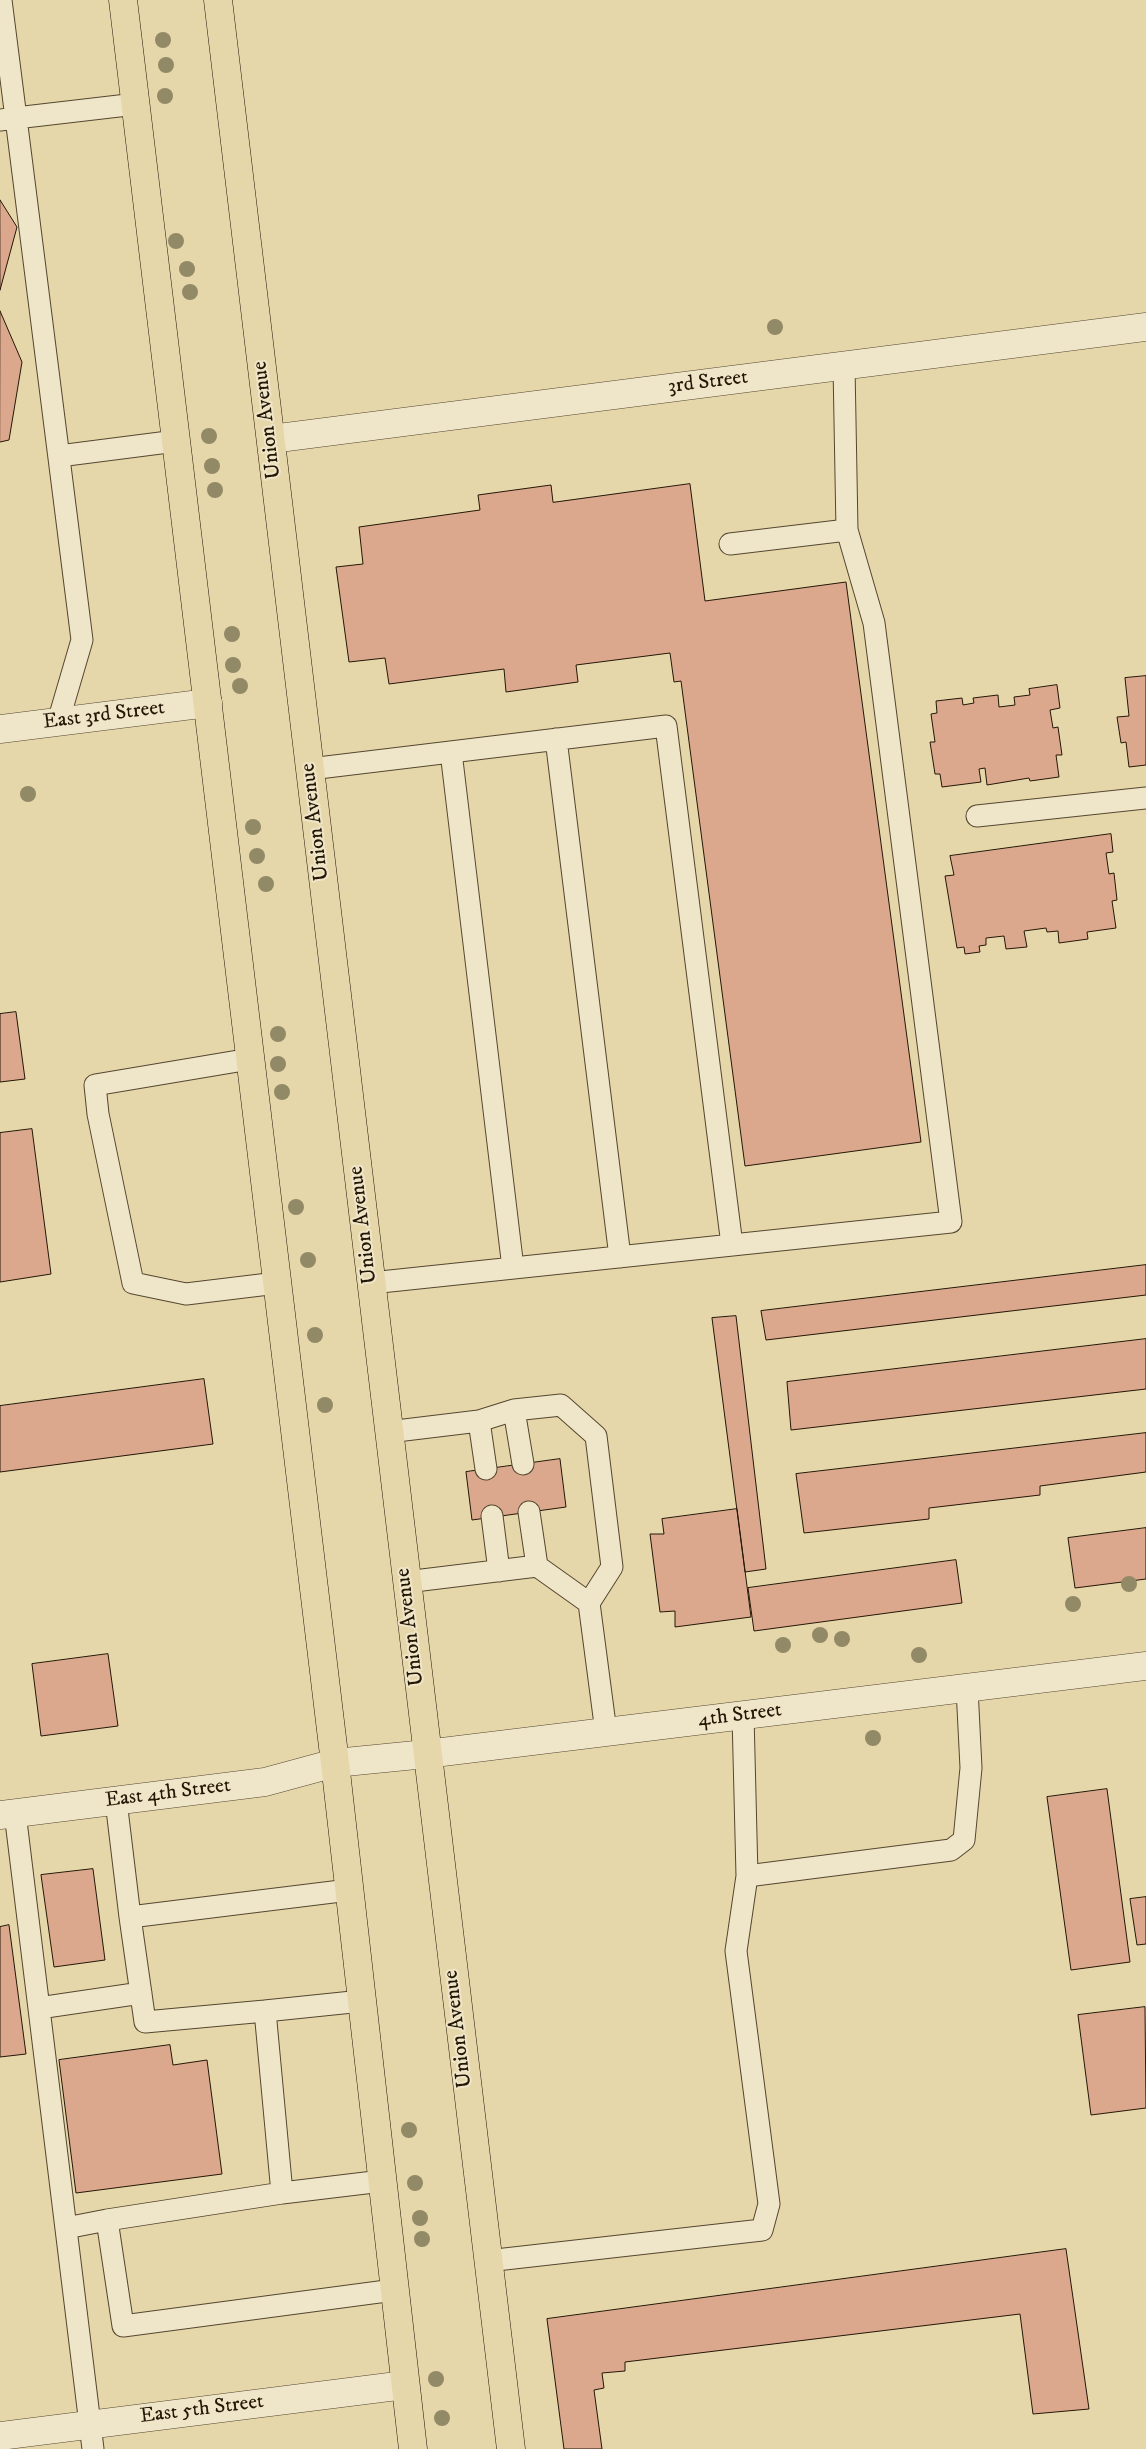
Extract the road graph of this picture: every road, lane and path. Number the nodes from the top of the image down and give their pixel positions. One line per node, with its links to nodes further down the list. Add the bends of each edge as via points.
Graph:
1 (1, 0): 5 (lane)
2 (123, 0): 4 (highway)
3 (218, 0): 8 (highway, Union Avenue)
4 (136, 104): 5 (lane); 9 (highway)
5 (8, 119): 10 (lane)
6 (1146, 328): 7 (street, 3rd Street)
7 (844, 366): 8 (street, 3rd Street); 11 (lane)
8 (271, 439): 18 (highway, Union Avenue)
9 (176, 441): 10 (lane); 13 (highway)
10 (59, 456): 14 (lane, via 82,640)
11 (847, 530): 12 (lane); 22 (lane, via 874,623 951,1222)
12 (730, 544)
13 (208, 703): 14 (street, East 3rd Street); 21 (highway)
14 (58, 722): 15 (street, East 3rd Street)
15 (0, 729)
16 (556, 739): 17 (lane); 22 (lane, via 666,726); 23 (lane)
17 (451, 752): 18 (lane); 24 (lane)
18 (310, 769): 26 (highway, Union Avenue)
19 (1146, 798): 20 (lane)
20 (977, 816)
21 (250, 1059): 25 (highway); 25 (lane, via 95,1085 98,1114 134,1283 186,1294)
22 (732, 1245): 23 (lane)
23 (620, 1257): 24 (lane)
24 (512, 1268): 26 (lane)
25 (277, 1283): 43 (highway)
26 (371, 1283): 29 (highway, Union Avenue)
27 (514, 1410): 28 (lane); 30 (lane); 37 (lane, via 561,1405 596,1436 612,1567)
28 (479, 1421): 29 (lane); 31 (lane)
29 (388, 1432): 36 (highway, Union Avenue)
30 (523, 1464)
31 (486, 1469)
32 (529, 1512): 34 (lane)
33 (492, 1516): 35 (lane)
34 (537, 1566): 35 (lane); 37 (lane)
35 (499, 1571): 36 (lane)
36 (406, 1582): 42 (highway, Union Avenue)
37 (588, 1603): 41 (lane)
38 (1146, 1666): 39 (street, 4th Street)
39 (967, 1688): 40 (street, 4th Street); 46 (lane, via 971,1768 964,1840 951,1850)
40 (743, 1715): 41 (street, 4th Street); 46 (lane)
41 (606, 1732): 42 (street, 4th Street)
42 (426, 1754): 43 (street, 4th Street); 57 (highway, Union Avenue)
43 (335, 1763): 44 (street, East 4th Street, via 265,1782); 47 (highway)
44 (116, 1801): 45 (street, East 4th Street); 48 (lane)
45 (8, 1814): 51 (lane)
46 (747, 1876): 57 (lane, via 736,1951 769,2204 762,2230)
47 (349, 1890): 48 (lane); 50 (highway)
48 (130, 1917): 49 (lane)
49 (141, 1993): 51 (lane); 52 (lane, via 145,2022)
50 (362, 2001): 52 (lane); 53 (highway)
51 (39, 2008): 56 (lane)
52 (264, 2011): 54 (lane)
53 (382, 2181): 54 (lane); 58 (highway)
54 (282, 2194): 55 (lane)
55 (107, 2220): 56 (lane); 58 (lane, via 123,2326)
56 (66, 2228): 61 (lane)
57 (488, 2261): 63 (highway, Union Avenue)
58 (394, 2290): 59 (highway)
59 (405, 2385): 61 (street, East 5th Street); 62 (highway)
60 (0, 2436): 61 (street, East 5th Street)
61 (92, 2437)
62 (412, 2449)
63 (511, 2449)

